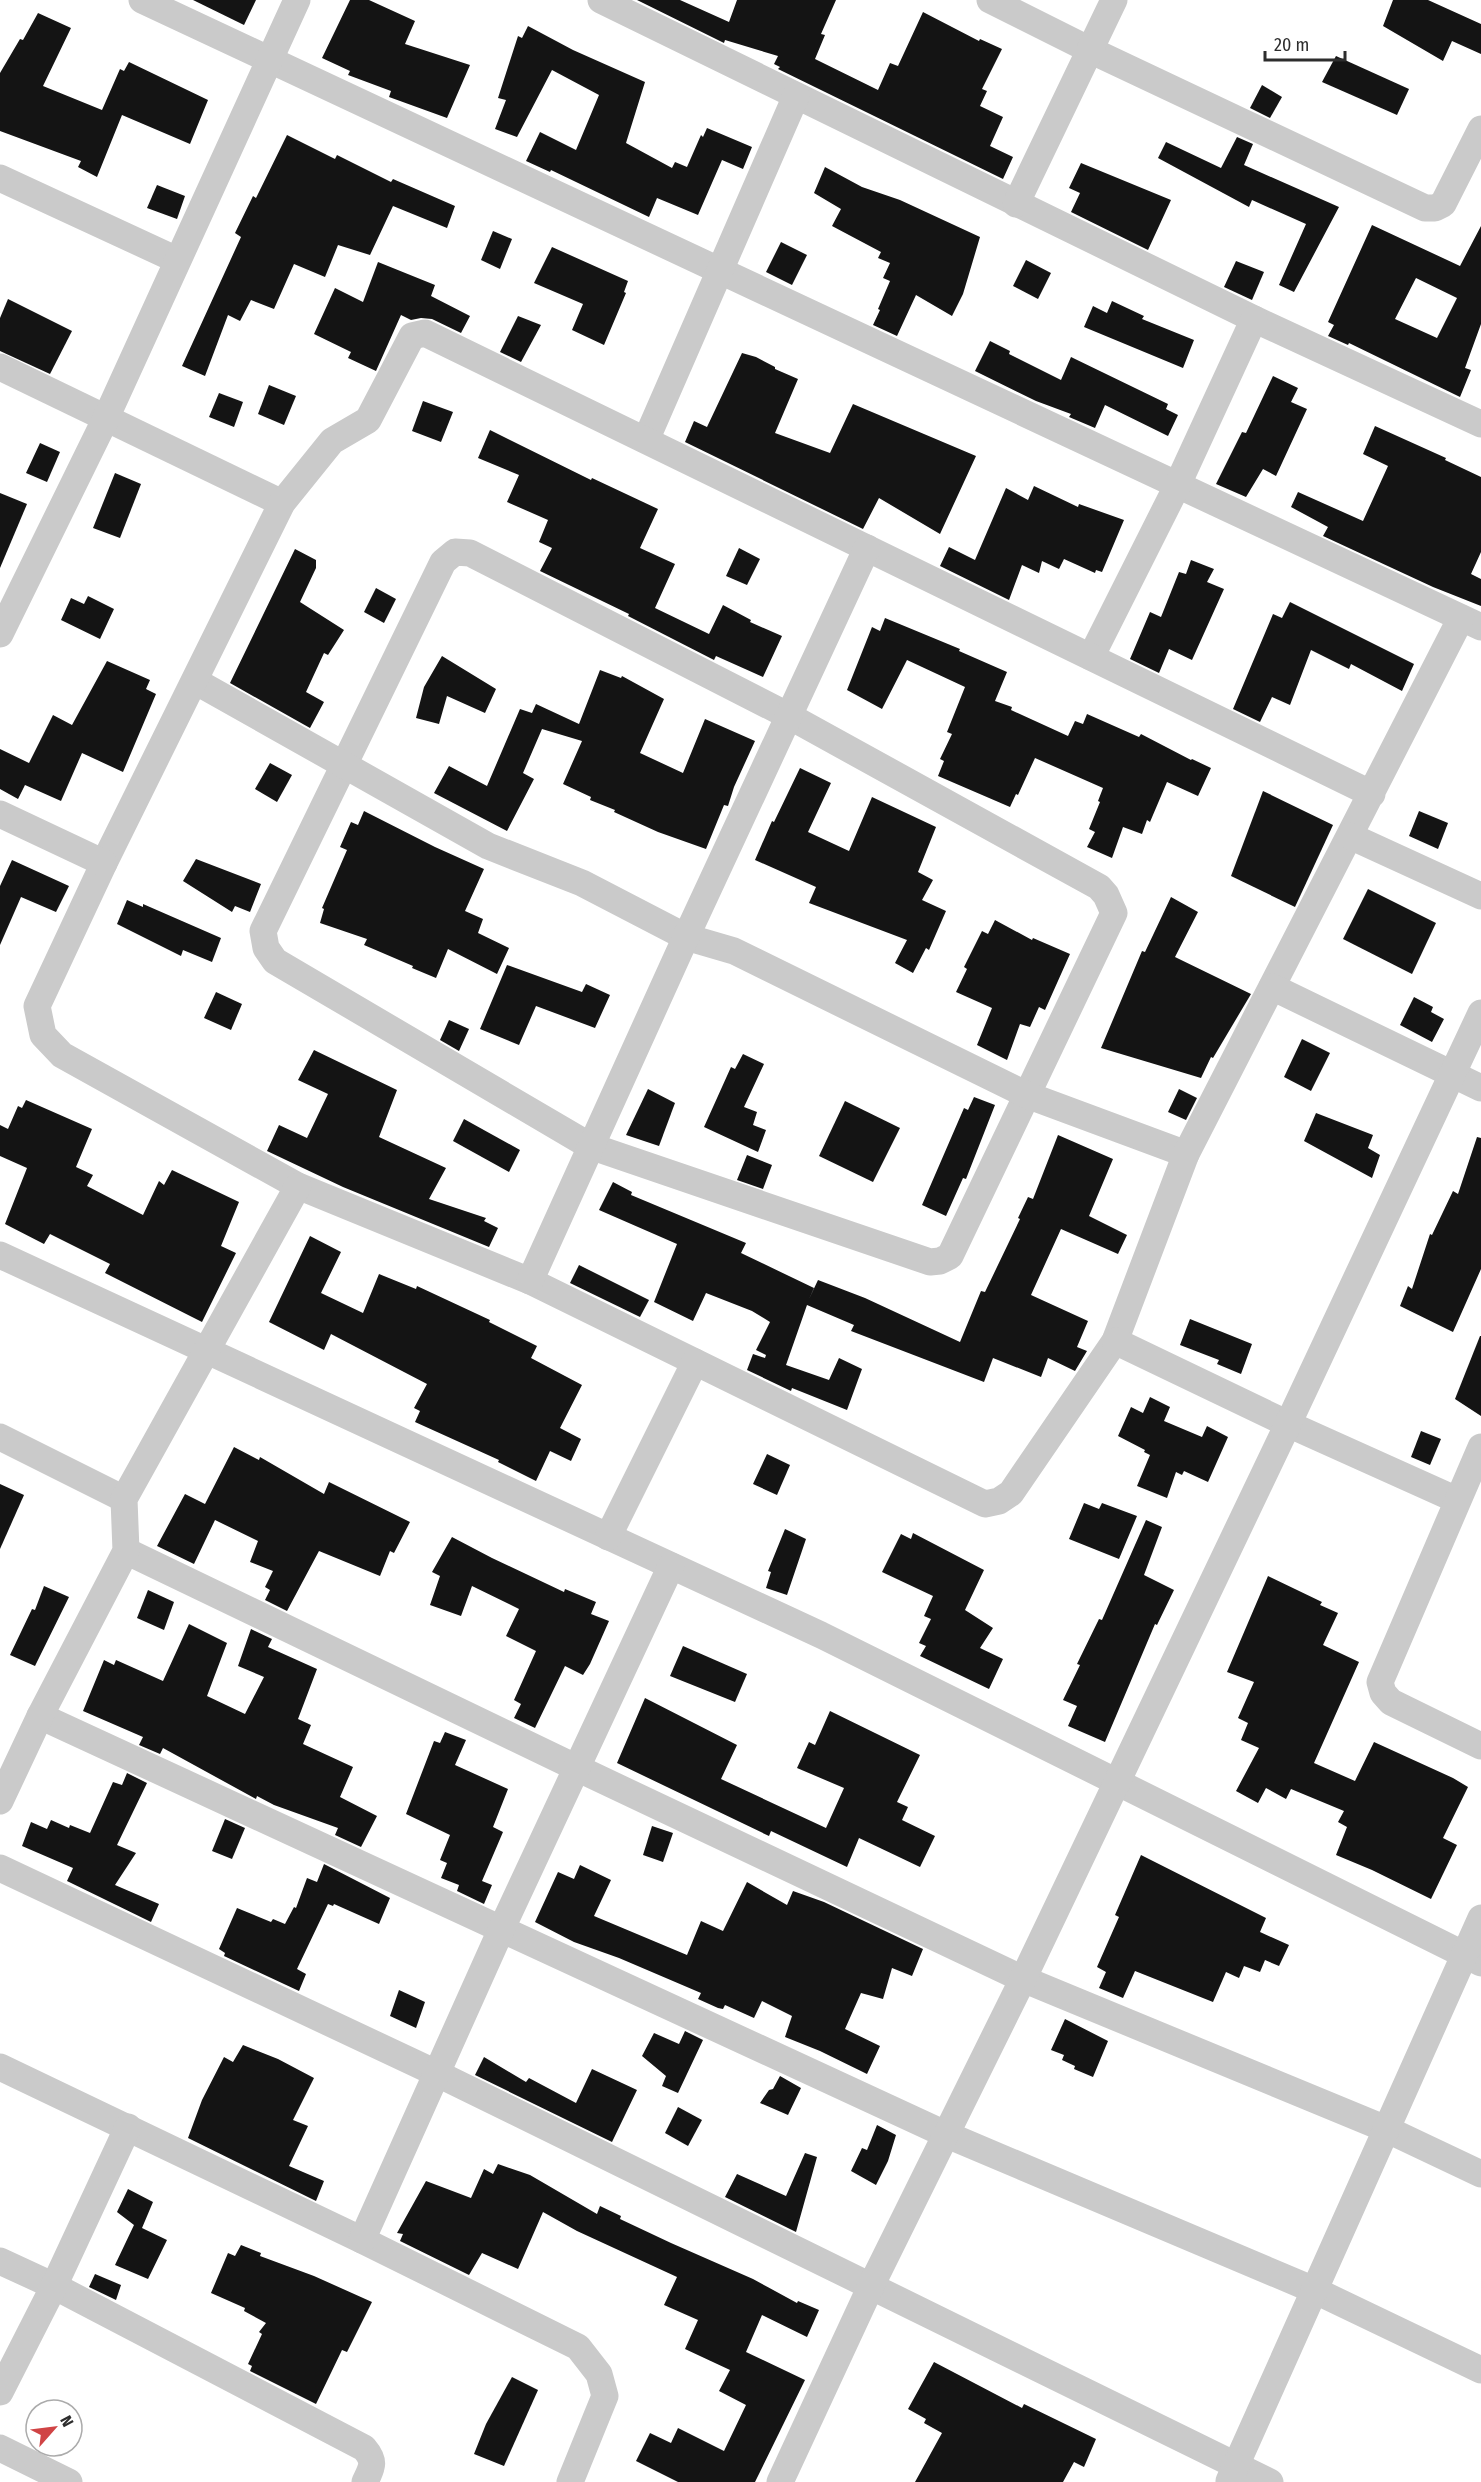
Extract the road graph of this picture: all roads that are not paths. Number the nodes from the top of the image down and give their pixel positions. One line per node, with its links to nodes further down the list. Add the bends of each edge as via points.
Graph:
1 (142, 0): 7 (street)
2 (297, 0): 7 (street)
3 (601, 0): 8 (street)
4 (990, 0): 6 (street)
5 (1114, 0): 6 (street)
6 (1090, 50): 9 (street, via 1425,208 1443,204); 11 (street)
7 (268, 60): 12 (street); 13 (street)
8 (796, 96): 11 (street); 13 (street)
9 (1481, 129)
10 (0, 178): 12 (street)
11 (1016, 204): 14 (street)
12 (177, 260): 16 (street)
13 (719, 269): 18 (street); 19 (street)
14 (1254, 319): 17 (street); 19 (street)
15 (0, 367): 16 (street)
16 (106, 418): 20 (street); 23 (street)
17 (1481, 424)
18 (646, 440): 20 (street, via 425,333 412,336 368,420 332,441); 21 (street)
19 (1177, 486): 22 (street); 24 (street)
20 (282, 503): 25 (street)
21 (867, 548): 24 (street); 26 (street)
22 (1471, 622): 28 (street)
23 (0, 634)
24 (1091, 657): 28 (street)
25 (195, 681): 27 (street); 31 (street)
26 (789, 716): 27 (street, via 470,553 455,552 443,562); 33 (street); 38 (street, via 1099,887 1106,895 1114,913)
27 (345, 765): 33 (street, via 488,846 582,883); 39 (street, via 263,931 266,948 275,961)
28 (1372, 794): 30 (street)
29 (0, 814): 31 (street)
30 (1350, 836): 32 (street); 34 (street)
31 (104, 863): 41 (street, via 37,1006 43,1035 62,1055)
32 (1481, 896)
33 (686, 937): 38 (street, via 734,951); 39 (street)
34 (1272, 987): 36 (street); 40 (street)
35 (1481, 1013): 36 (street)
36 (1451, 1075): 37 (street); 47 (street)
37 (1481, 1088)
38 (1027, 1095): 39 (street, via 950,1256 940,1261 930,1262); 40 (street)
39 (590, 1146): 43 (street)
40 (1186, 1154): 44 (street)
41 (298, 1186): 43 (street); 45 (street)
42 (0, 1256): 45 (street)
43 (530, 1281): 46 (street)
44 (1115, 1341): 46 (street, via 1011,1493 985,1504); 47 (street)
45 (206, 1351): 50 (street); 52 (street)
46 (695, 1362): 52 (street)
47 (1288, 1424): 51 (street); 58 (street)
48 (0, 1437): 50 (street)
49 (1481, 1448): 51 (street)
50 (124, 1499): 53 (street)
51 (1457, 1500): 56 (street, via 1380,1682 1391,1702)
52 (608, 1537): 54 (street)
53 (126, 1551): 55 (street); 57 (street)
54 (671, 1566): 57 (street); 58 (street, via 821,1635)
55 (40, 1716): 59 (street); 62 (street)
56 (1481, 1746)
57 (577, 1768): 62 (street); 64 (street)
58 (1116, 1782): 63 (street); 64 (street)
59 (0, 1801)
60 (0, 1868): 66 (street)
61 (1481, 1918): 63 (street)
62 (501, 1930): 66 (street); 69 (street)
63 (1472, 1959): 68 (street)
64 (1023, 1979): 68 (street); 69 (street)
65 (0, 2067): 67 (street)
66 (435, 2073): 71 (street); 74 (street)
67 (128, 2127): 71 (street); 73 (street)
68 (1386, 2129): 70 (street); 75 (street)
69 (945, 2134): 74 (street); 75 (street)
70 (1481, 2175)
71 (362, 2240): 82 (street, via 578,2347 592,2362 604,2396)
72 (0, 2261): 73 (street)
73 (54, 2286): 77 (street); 81 (street, via 364,2448 371,2456 372,2467)
74 (871, 2286): 79 (street); 83 (street)
75 (1314, 2290): 76 (street); 79 (street)
76 (1481, 2370)
77 (0, 2392)
78 (0, 2448): 80 (street)
79 (1232, 2474): 84 (street)
80 (69, 2482)
81 (365, 2482)
82 (570, 2482)
83 (780, 2482)
84 (1270, 2482)

